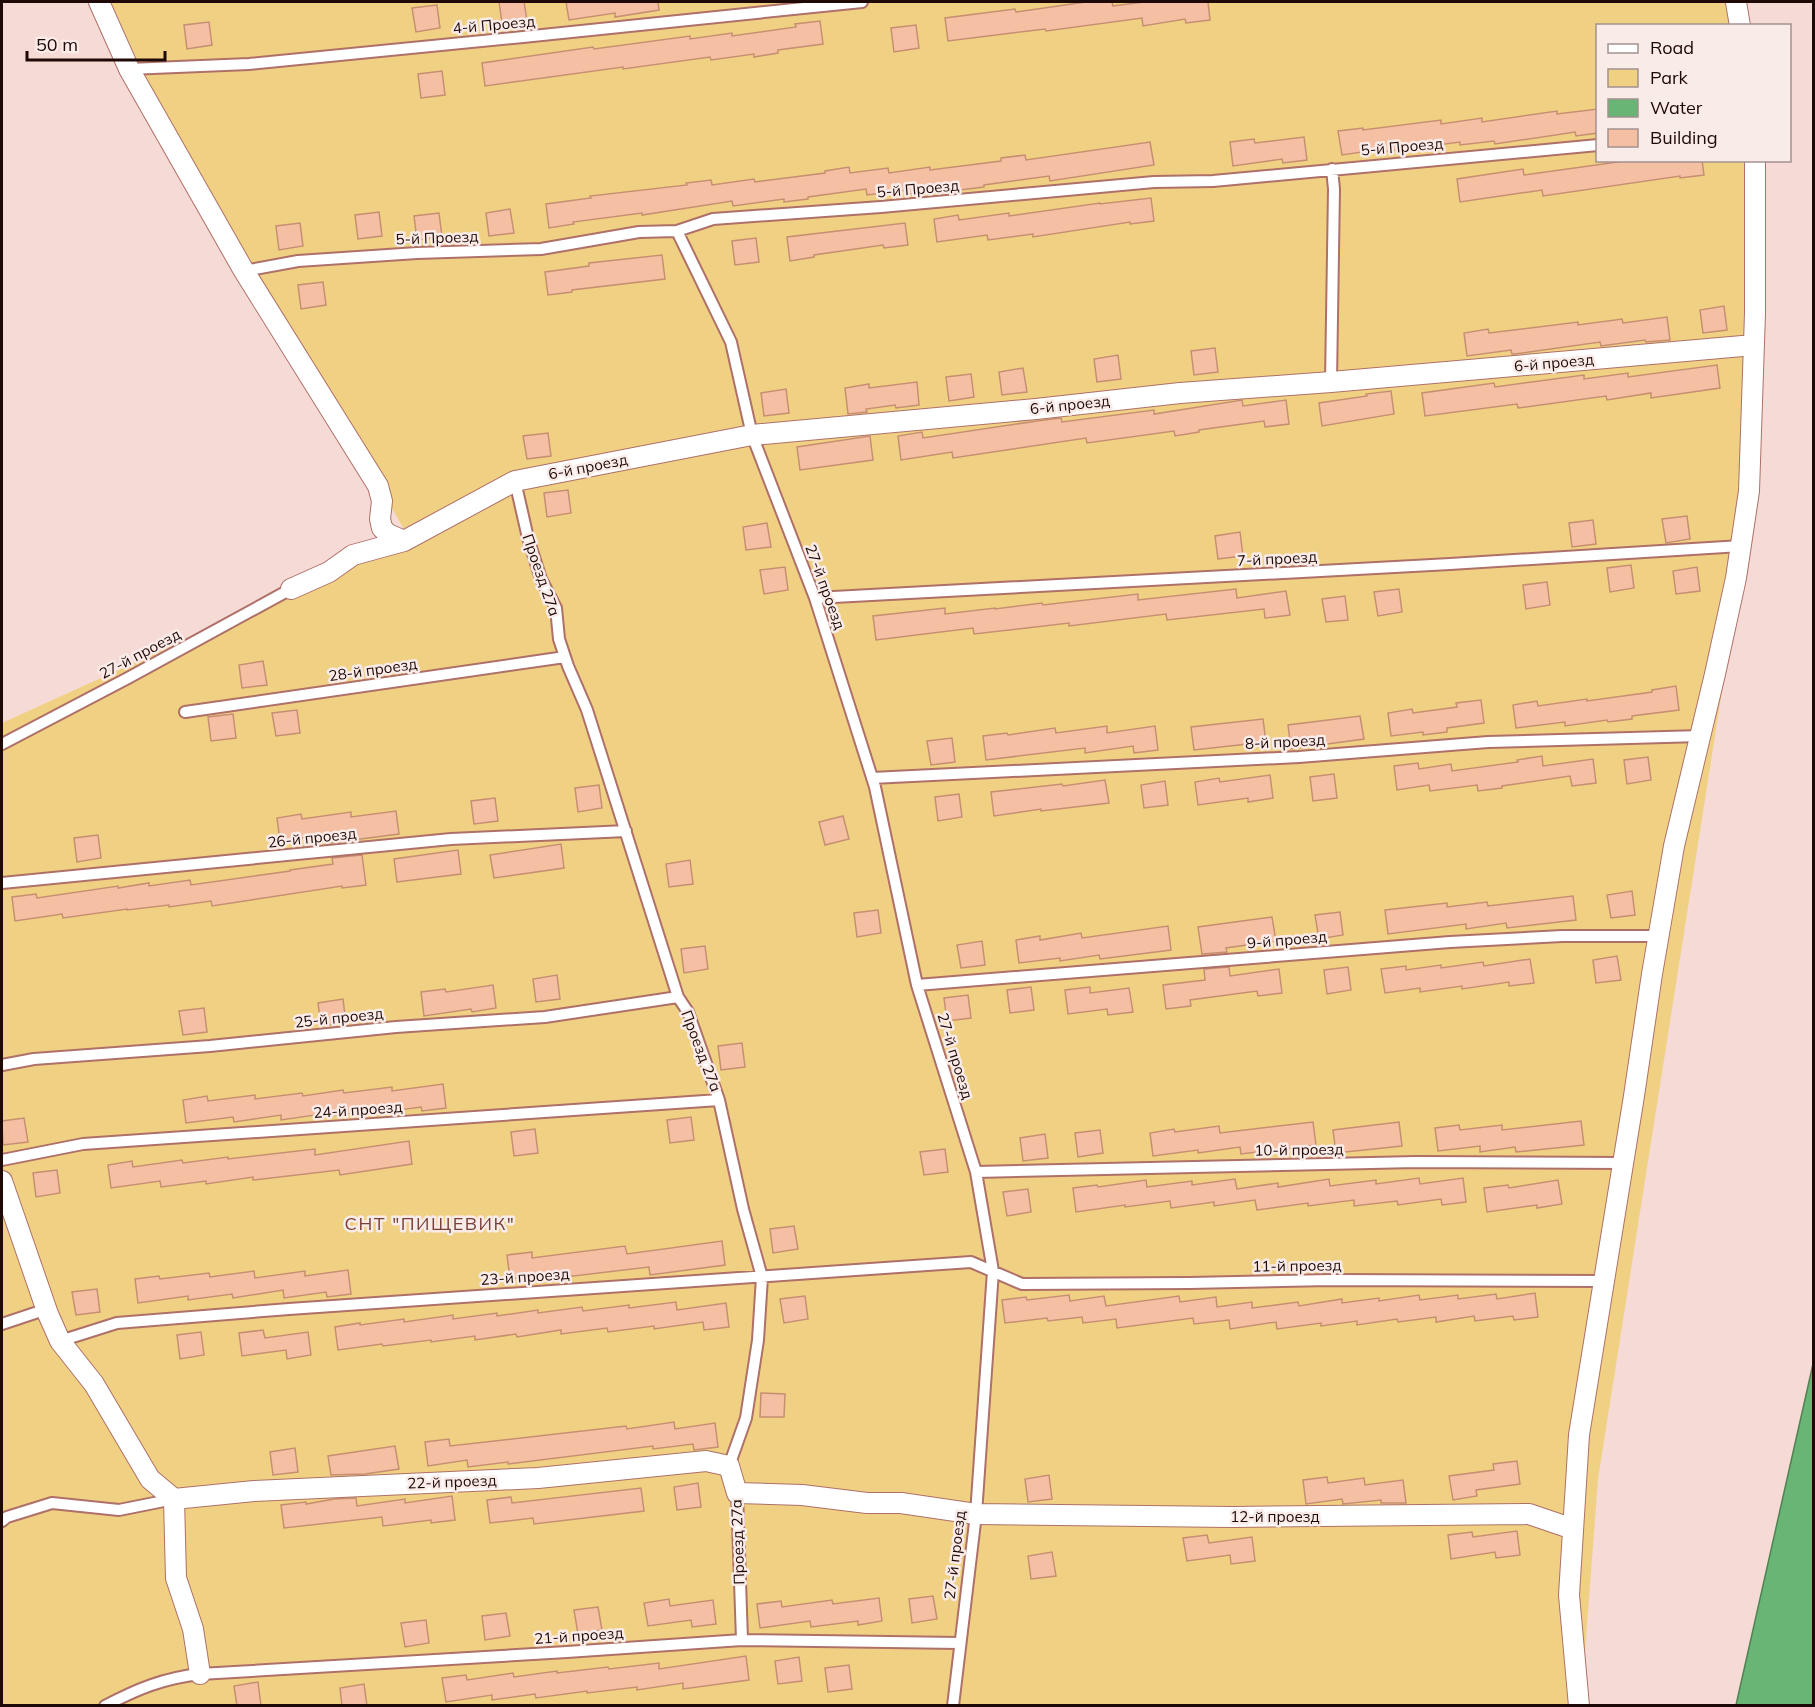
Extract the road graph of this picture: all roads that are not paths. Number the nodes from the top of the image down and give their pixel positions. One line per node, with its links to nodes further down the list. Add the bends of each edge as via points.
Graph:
1 (99, 2): 5 (street)
2 (862, 2): 5 (lane, 4-й Проезд, via 249,64)
3 (1736, 2): 4 (street)
4 (1740, 24)
5 (129, 69): 10 (street)
6 (1596, 145): 8 (lane, 5-й Проезд)
7 (1755, 162): 11 (street)
8 (1332, 169): 9 (lane, 5-й Проезд, via 713,219); 12 (lane)
9 (677, 231): 10 (lane, 5-й Проезд, via 639,232 541,249 309,260); 13 (lane, 27-й проезд, via 730,342)
10 (244, 271): 15 (street, via 378,486)
11 (1754, 345): 12 (street, 6-й проезд); 17 (street, via 1749,492)
12 (1331, 382): 13 (street, 6-й проезд)
13 (752, 435): 14 (street, 6-й проезд); 20 (lane, 27-й проезд)
14 (515, 481): 16 (street, 6-й проезд); 21 (lane, Проезд 27а, via 541,579 556,608)
15 (382, 528): 16 (street); 18 (street)
16 (404, 541): 18 (street, 6-й проезд)
17 (1741, 546): 20 (lane, 7-й проезд); 23 (street)
18 (366, 551): 19 (street, 6-й проезд)
19 (291, 589): 24 (lane, 27-й проезд)
20 (815, 598): 25 (lane, 27-й проезд)
21 (565, 657): 22 (lane, 28-й проезд); 26 (lane, Проезд 27а, via 587,710)
22 (186, 712)
23 (1701, 736): 25 (lane, 8-й проезд, via 1488,742 1299,757); 28 (street, via 1674,846)
24 (2, 744)
25 (872, 778): 29 (lane, 27-й проезд)
26 (626, 831): 27 (lane, 26-й проезд, via 451,839); 30 (lane, Проезд 27а)
27 (2, 883)
28 (1659, 936): 29 (lane, 9-й проезд, via 1461,942); 34 (street)
29 (917, 985): 35 (lane, 27-й проезд)
30 (678, 997): 31 (lane, 25-й проезд, via 545,1017 396,1027); 32 (lane, Проезд 27а, via 688,1012)
31 (2, 1065)
32 (719, 1100): 33 (lane, 24-й проезд, via 82,1144); 38 (lane, Проезд 27а)
33 (2, 1160)
34 (1624, 1162): 35 (lane, 10-й проезд, via 1416,1162); 39 (street)
35 (976, 1172): 37 (lane, 27-й проезд)
36 (2, 1181): 40 (street)
37 (993, 1271): 38 (lane, 23-й проезд, via 971,1262); 39 (lane, 11-й проезд, via 1022,1284); 46 (lane, 27-й проезд)
38 (762, 1277): 42 (lane, 23-й проезд, via 117,1323); 43 (lane, Проезд 27а, via 758,1340 746,1418)
39 (1604, 1281): 48 (street, via 1579,1435)
40 (48, 1314): 41 (lane, via 44,1310); 42 (street)
41 (2, 1324)
42 (60, 1341): 45 (street, via 94,1384 150,1479)
43 (729, 1466): 44 (street, Проезд 27а); 45 (street, 22-й проезд, via 706,1461 538,1478 254,1491)
44 (737, 1494): 46 (street, via 902,1503); 49 (lane, Проезд 27а)
45 (174, 1499): 47 (lane, via 119,1510 52,1503); 51 (street, via 176,1578 193,1629)
46 (976, 1514): 48 (street, 12-й проезд, via 1529,1514); 50 (lane, 27-й проезд)
47 (2, 1521)
48 (1573, 1529): 54 (street, via 1569,1595)
49 (742, 1640): 50 (lane, 21-й проезд); 51 (lane, 21-й проезд)
50 (960, 1643): 53 (lane, 27-й проезд)
51 (200, 1674): 52 (lane, 21-й проезд, via 179,1676 135,1690)
52 (105, 1706)
53 (953, 1706)
54 (1579, 1706)

